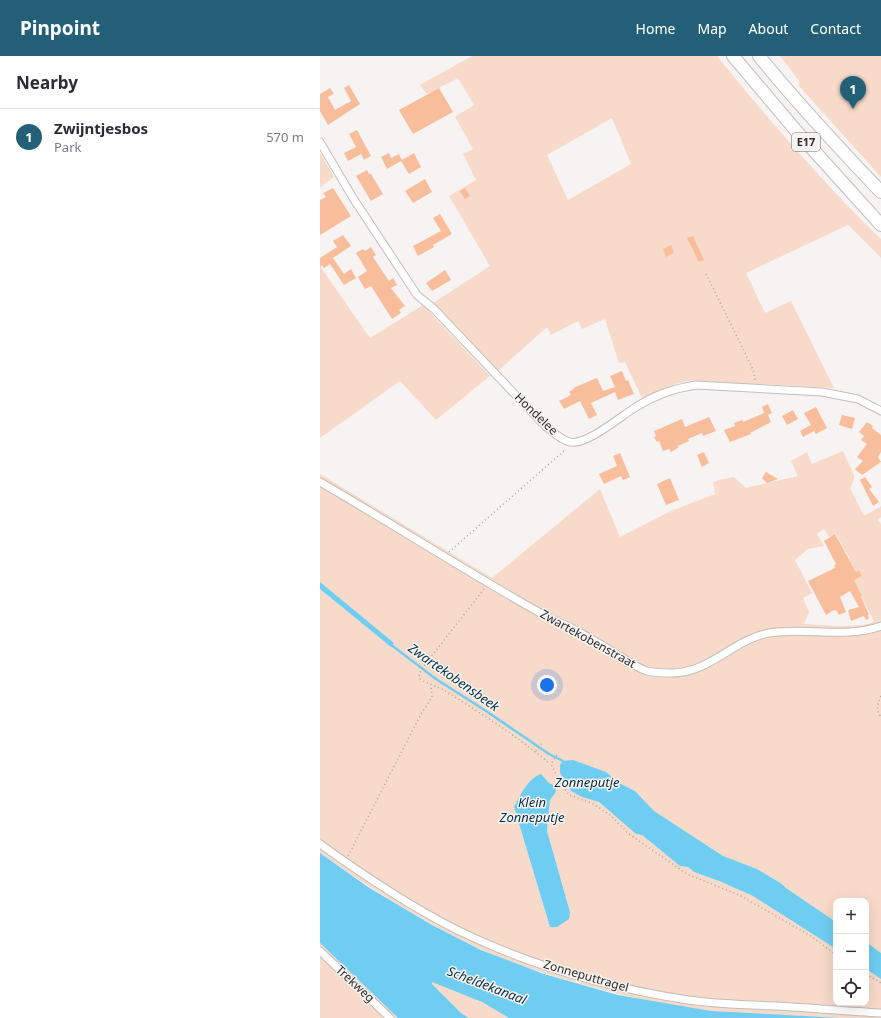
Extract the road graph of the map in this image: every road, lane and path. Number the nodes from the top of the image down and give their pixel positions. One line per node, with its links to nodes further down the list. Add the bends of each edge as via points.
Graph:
1 (733, 56): 5 (highway, E17)
2 (759, 56): 4 (highway, E17)
3 (320, 142): 9 (street, Hondelee, via 353,198 417,295 434,309 544,426)
4 (881, 192)
5 (881, 225)
6 (706, 274): 7 (path, via 751,365)
7 (756, 389): 8 (street, Hondelee, via 840,395 858,399); 9 (street, Hondelee, via 705,385 676,389 636,406 586,440)
8 (881, 411)
9 (570, 442): 11 (path, via 566,451 490,515)
10 (320, 482): 11 (street, Zwartekobenstraat)
11 (446, 557): 12 (street, Zwartekobenstraat)
12 (489, 583): 13 (street, Zwartekobenstraat, via 553,620 596,641 631,664 659,673 687,672 700,668 741,644 765,634 799,630 858,631); 14 (path, via 420,671 420,679)
13 (881, 626)
14 (431, 685): 18 (path, via 440,688); 22 (path, via 432,697)
15 (881, 696): 16 (path, via 877,713)
16 (881, 718)
17 (541, 744): 18 (path)
18 (536, 751): 20 (path)
19 (557, 755): 20 (path)
20 (551, 764): 24 (path, via 569,795 594,804 610,815 629,834 687,874 739,896 811,936)
21 (320, 844): 22 (street, Zonneputtragel)
22 (345, 862): 27 (street, Zonneputtragel, via 393,893 490,945 592,980 695,1000)
23 (320, 951): 28 (street, Trekweg)
24 (833, 953)
25 (869, 976): 26 (path)
26 (881, 984)
27 (881, 1013)
28 (390, 1018)

